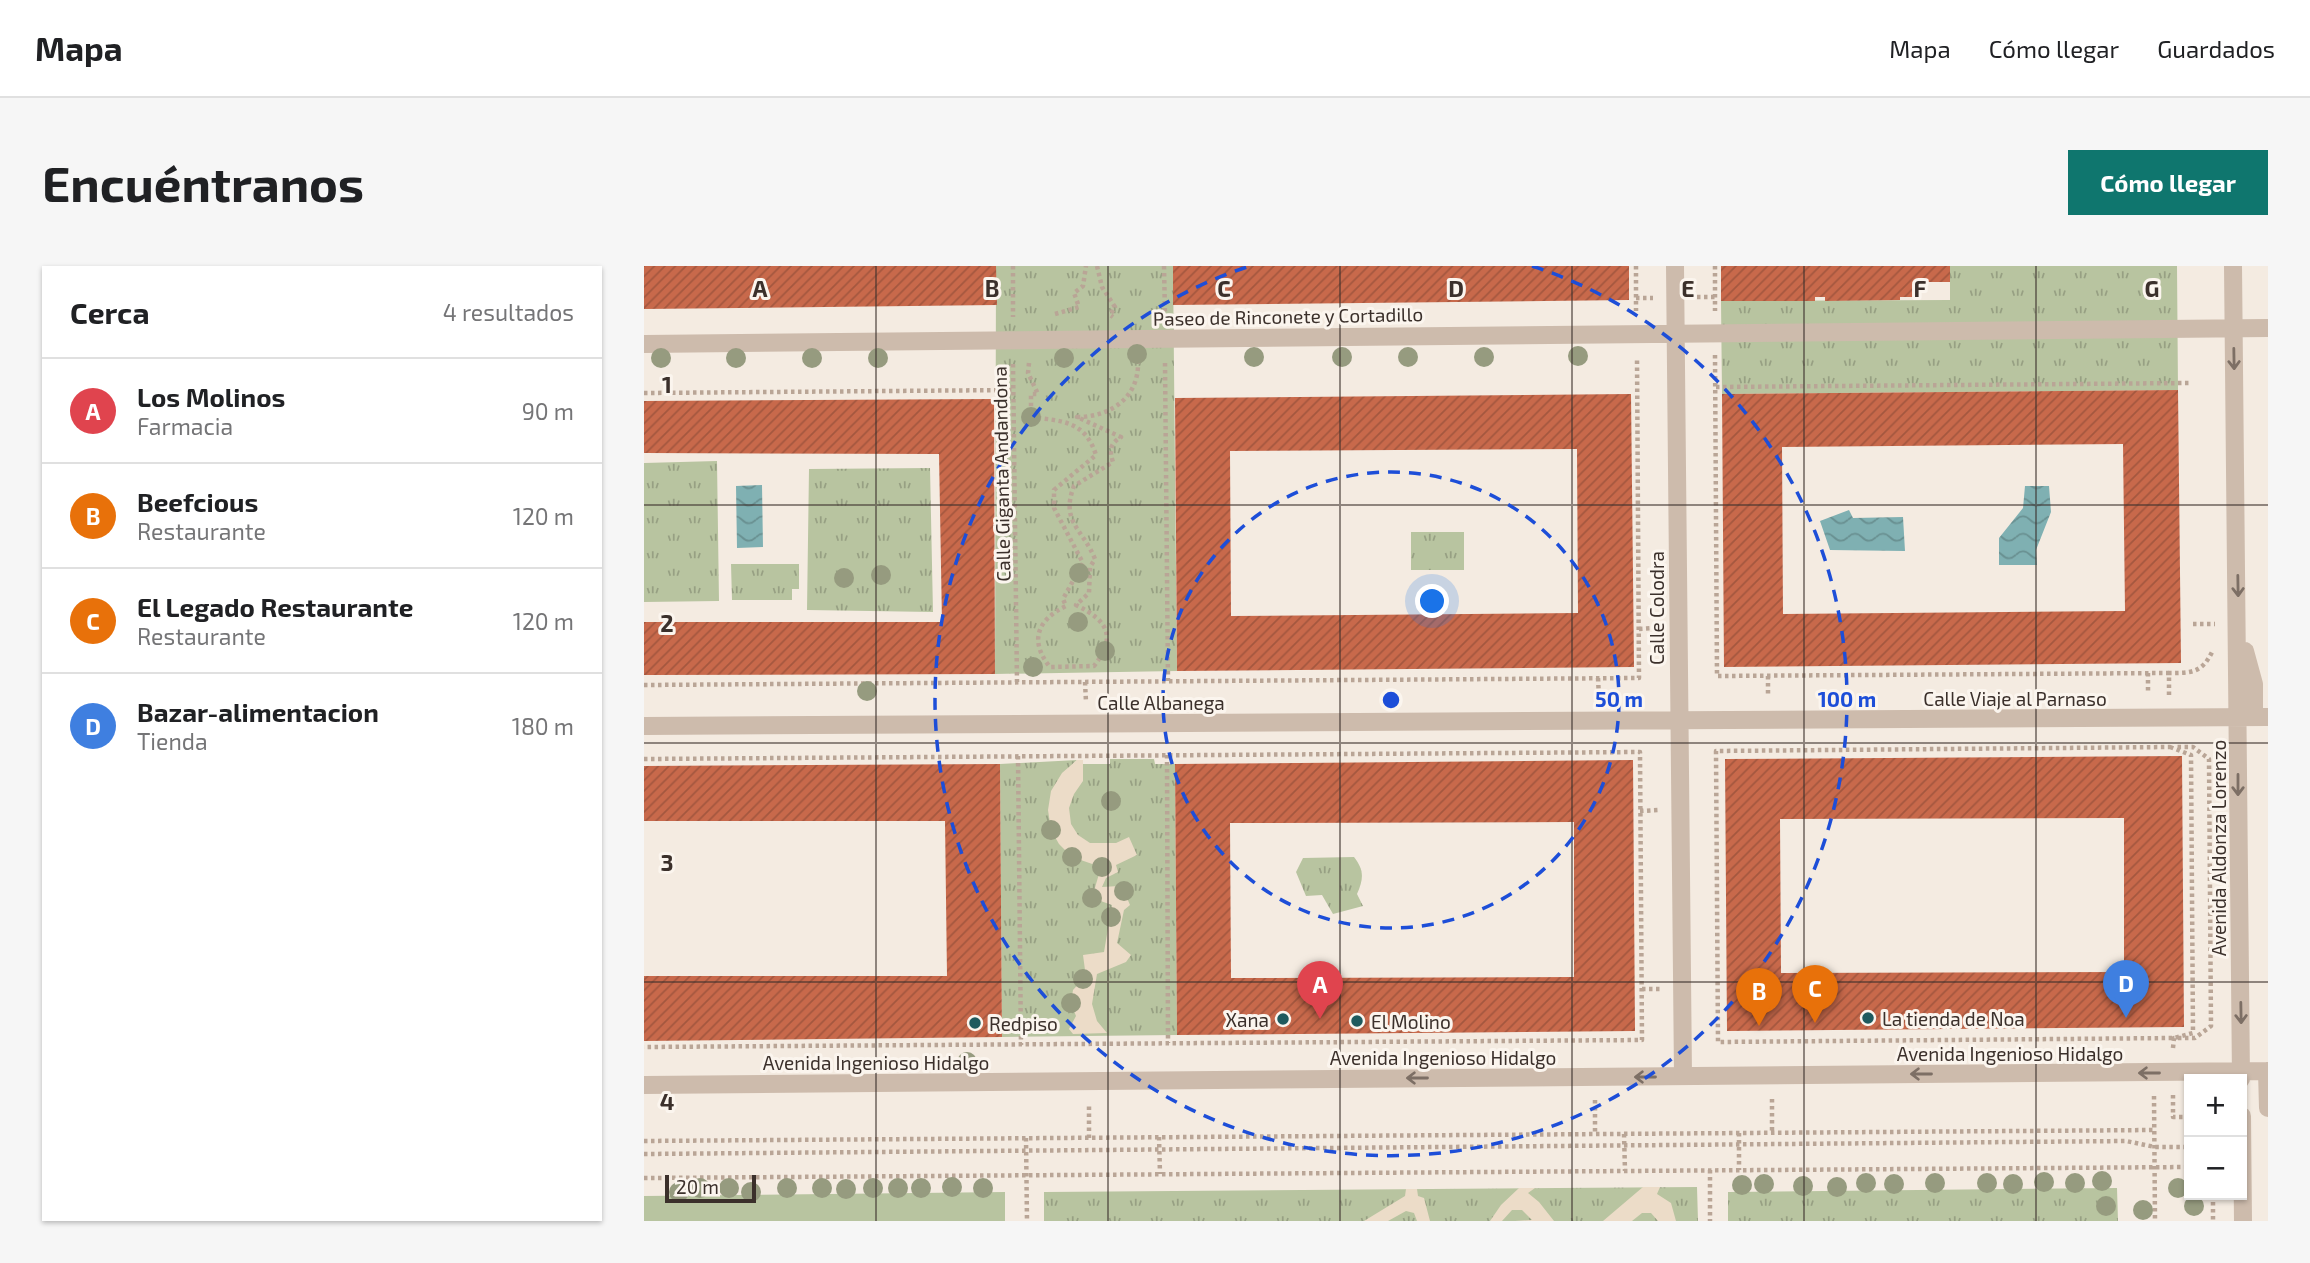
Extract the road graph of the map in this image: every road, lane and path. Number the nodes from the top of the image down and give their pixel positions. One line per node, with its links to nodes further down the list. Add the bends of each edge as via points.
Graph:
1 (1013, 266): 14 (path, Calle Giganta Andandona)
2 (1086, 266): 15 (path, via 1083,286 1074,293 1079,307 1043,323)
3 (1097, 266): 16 (path, via 1102,287 1115,307 1110,315)
4 (1164, 266): 17 (path)
5 (1636, 266): 12 (path)
6 (1675, 266): 13 (street, Calle Colodra)
7 (1714, 266): 11 (path)
8 (2233, 266): 9 (street, Avenida Aldonza Lorenzo)
9 (2233, 328): 10 (street, Paseo de Rinconete y Cortadillo); 11 (street, Paseo de Rinconete y Cortadillo); 27 (street, Avenida Aldonza Lorenzo, one-way to 27, via 2238,624 2254,684)
10 (2268, 328)
11 (1715, 332): 13 (street, Paseo de Rinconete y Cortadillo); 20 (path)
12 (1637, 333): 13 (street, Paseo de Rinconete y Cortadillo); 17 (street, Paseo de Rinconete y Cortadillo); 24 (path, via 1639,678)
13 (1676, 333): 28 (street, Calle Colodra)
14 (1013, 339): 15 (street, Paseo de Rinconete y Cortadillo); 18 (street, Paseo de Rinconete y Cortadillo); 21 (path, Calle Giganta Andandona)
15 (1034, 339): 16 (street, Paseo de Rinconete y Cortadillo); 16 (path, via 1028,373 1038,394 1031,394 1031,417 1078,428 1093,441 1096,455 1054,490 1054,508 1083,563 1063,599 1066,606 1049,614 1039,631 1039,653 1050,667 1094,666 1105,651 1107,631 1097,615 1076,605 1089,593 1090,567 1095,559 1069,516 1069,505 1074,486 1113,462 1110,451 1121,437 1077,417 1112,411 1129,394 1138,374)
16 (1133, 339): 17 (street, Paseo de Rinconete y Cortadillo)
17 (1165, 339): 24 (path)
18 (644, 344)
19 (2191, 383): 20 (path)
20 (1716, 387): 23 (path, via 1717,676)
21 (1013, 390): 22 (path); 25 (path, Calle Giganta Andandona)
22 (644, 393)
23 (2169, 673)
24 (1168, 681): 25 (path)
25 (1017, 682): 26 (path)
26 (644, 685)
27 (2254, 717): 28 (street, Calle Viaje al Parnaso); 40 (street, Avenida Aldonza Lorenzo, one-way to 40)
28 (1679, 720): 29 (street, Calle Albanega); 42 (street, Calle Colodra)
29 (644, 726)
30 (1167, 755): 31 (path); 34 (path); 34 (path, via 1640,752 1642,1027 1642,1040)
31 (1018, 756): 32 (path); 35 (path)
32 (644, 759)
33 (2154, 1038): 33 (path, via 2193,1033 2191,755 2170,747 1716,751 1718,1042); 38 (path)
34 (1168, 1043): 35 (path)
35 (1021, 1045): 36 (path)
36 (644, 1047)
37 (2267, 1071): 41 (street, Avenida Ingenioso Hidalgo); 44 (street)
38 (2153, 1072): 39 (street, Avenida Ingenioso Hidalgo); 42 (street, Avenida Ingenioso Hidalgo, one-way to 42); 47 (path)
39 (2197, 1074)
40 (2241, 1074)
41 (2247, 1075)
42 (1683, 1076): 43 (street, Avenida Ingenioso Hidalgo, one-way to 43)
43 (644, 1085)
44 (2268, 1108)
45 (2173, 1116): 46 (path)
46 (2184, 1117)
47 (2155, 1130): 48 (path); 56 (path)
48 (1739, 1133): 49 (path); 54 (path)
49 (1624, 1134): 50 (path); 55 (path)
50 (1159, 1137): 52 (path); 58 (path)
51 (2242, 1137): 74 (street)
52 (1026, 1138): 53 (path); 59 (path)
53 (644, 1141)
54 (1739, 1145): 55 (path); 56 (path, via 2126,1141); 64 (path)
55 (1624, 1146): 58 (path); 65 (path)
56 (2155, 1147): 57 (path); 61 (path)
57 (2184, 1147)
58 (1159, 1148): 59 (path); 66 (path)
59 (1026, 1150): 60 (path); 67 (path)
60 (644, 1153)
61 (2155, 1167): 62 (path); 64 (path); 72 (path)
62 (2184, 1167)
63 (1710, 1170): 64 (path); 65 (path); 71 (path)
64 (1739, 1170)
65 (1625, 1171): 66 (path)
66 (1160, 1174): 67 (path)
67 (1027, 1175): 68 (path); 70 (path)
68 (644, 1178)
69 (2213, 1200): 73 (path)
70 (1027, 1221)
71 (1710, 1221)
72 (2155, 1221)
73 (2213, 1221)
74 (2243, 1221)

